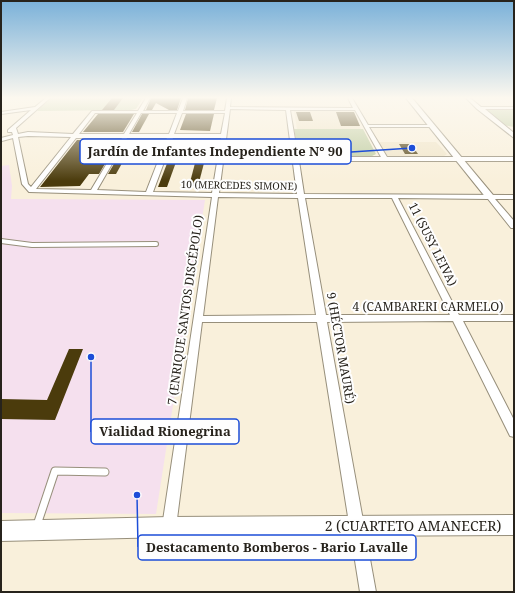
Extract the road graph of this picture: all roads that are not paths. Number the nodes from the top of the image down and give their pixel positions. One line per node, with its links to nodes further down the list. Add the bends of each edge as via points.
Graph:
1 (17, 126): 10 (street)
2 (83, 126): 14 (street)
3 (131, 126): 15 (street)
4 (174, 126): 16 (street)
5 (225, 126): 17 (street, 7 (ENRIQUE SANTOS DISCÉPOLO))
6 (291, 126): 20 (street, 9 (HÉCTOR MAURÉ))
7 (366, 126): 8 (street); 21 (street)
8 (431, 126): 22 (street)
9 (501, 126): 11 (street)
10 (14, 128): 13 (street); 19 (street)
11 (504, 128): 12 (street); 18 (street)
12 (514, 128)
13 (15, 136): 14 (street); 19 (street); 24 (street, via 25,184)
14 (75, 136): 15 (street); 24 (street)
15 (125, 136): 16 (street); 25 (street)
16 (170, 136): 17 (street); 26 (street)
17 (223, 136): 27 (street, 7 (ENRIQUE SANTOS DISCÉPOLO))
18 (514, 136)
19 (2, 139)
20 (296, 159): 21 (street); 28 (street, 9 (HÉCTOR MAURÉ))
21 (385, 159): 22 (street)
22 (458, 159): 23 (street); 30 (street)
23 (514, 159)
24 (31, 191): 25 (street, 10 (MERCEDES SIMONE))
25 (92, 192): 26 (street, 10 (MERCEDES SIMONE))
26 (149, 193): 27 (street, 10 (MERCEDES SIMONE))
27 (215, 195): 28 (street, 10 (MERCEDES SIMONE)); 37 (street, 7 (ENRIQUE SANTOS DISCÉPOLO))
28 (301, 196): 29 (street, 10 (MERCEDES SIMONE)); 38 (street, 9 (HÉCTOR MAURÉ))
29 (394, 196): 30 (street, 10 (MERCEDES SIMONE)); 35 (street, 11 (SUSY LEIVA))
30 (490, 197): 31 (street, 10 (MERCEDES SIMONE)); 32 (street)
31 (514, 197)
32 (514, 226)
33 (1, 241): 34 (lane, via 32,245)
34 (156, 244)
35 (457, 318): 36 (street, 4 (CAMBARERI CARMELO)); 38 (street, 4 (CAMBARERI CARMELO)); 39 (street, 11 (SUSY LEIVA))
36 (514, 318)
37 (197, 319): 38 (street, 4 (CAMBARERI CARMELO)); 43 (street, 7 (ENRIQUE SANTOS DISCÉPOLO))
38 (323, 319): 42 (street, 9 (HÉCTOR MAURÉ))
39 (514, 432)
40 (105, 472): 44 (lane, via 55,471)
41 (514, 525): 42 (street, 2 (CUARTETO AMANECER))
42 (358, 526): 43 (street, 2 (CUARTETO AMANECER)); 46 (street, 9 (HÉCTOR MAURÉ))
43 (168, 527): 44 (street, 2 (CUARTETO AMANECER))
44 (35, 530): 45 (street, 2 (CUARTETO AMANECER))
45 (1, 531)
46 (368, 592)

